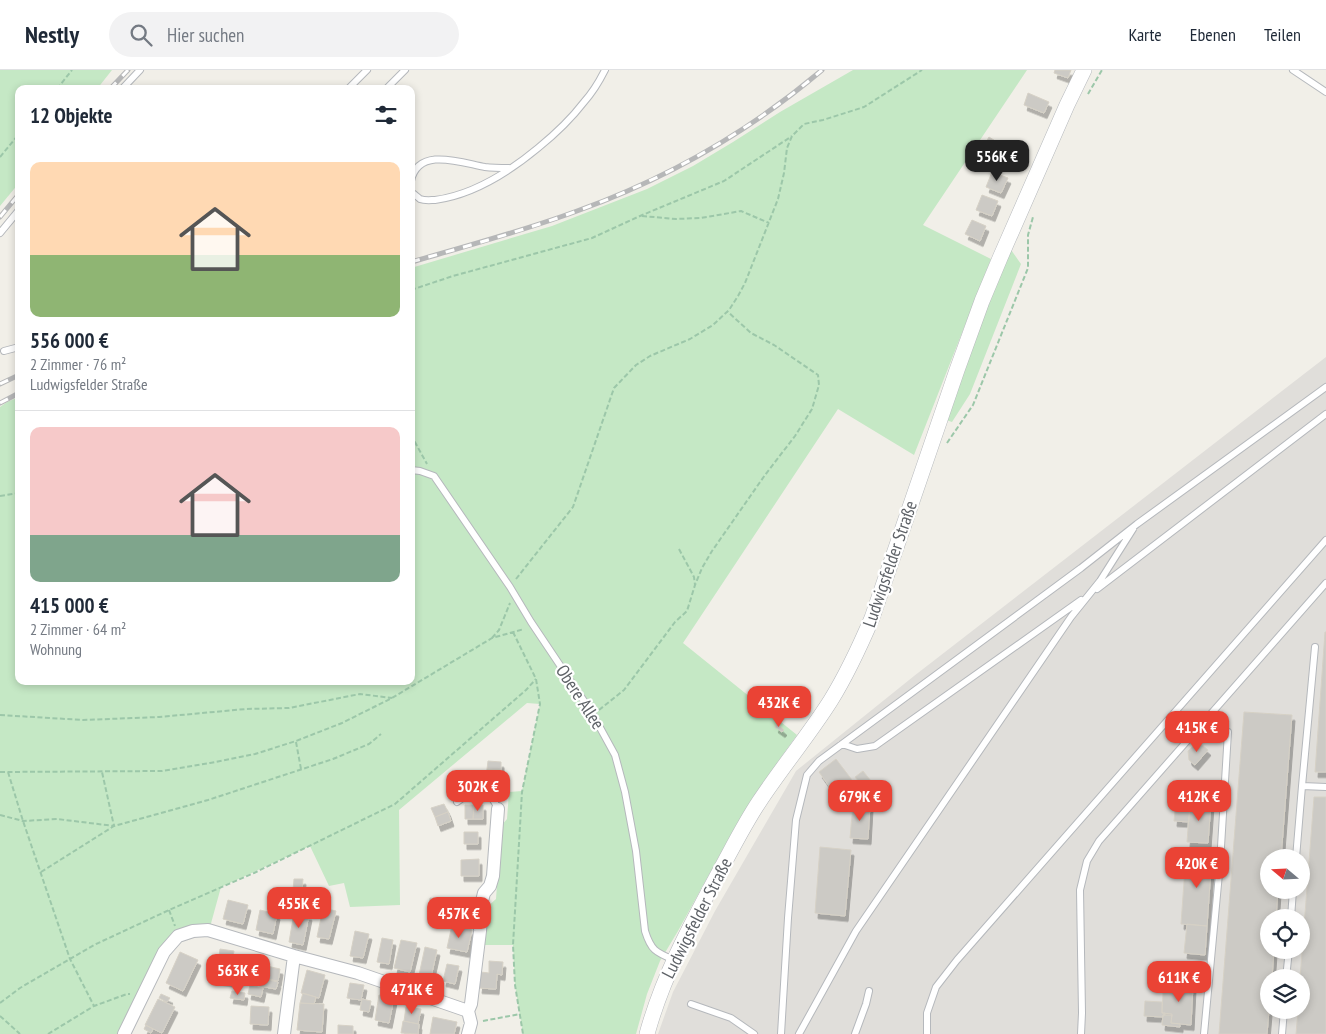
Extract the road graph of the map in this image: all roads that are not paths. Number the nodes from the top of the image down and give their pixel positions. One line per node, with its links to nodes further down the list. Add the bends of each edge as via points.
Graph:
1 (140, 70): 7 (lane)
2 (367, 70): 8 (lane)
3 (405, 70): 9 (lane)
4 (605, 70): 11 (lane, via 598,86 559,129)
5 (1084, 70): 34 (street, Ludwigsfelder Straße, via 976,317 860,647 832,699 746,823)
6 (1293, 70): 10 (lane)
7 (126, 85)
8 (352, 85)
9 (390, 85)
10 (1326, 92)
11 (510, 168): 12 (lane, via 441,159 425,161); 13 (lane, via 450,198 429,200)
12 (415, 171)
13 (415, 195)
14 (15, 215): 15 (lane)
15 (0, 232)
16 (15, 348): 17 (lane)
17 (4, 351)
18 (1326, 387): 21 (lane)
19 (1326, 414): 24 (lane)
20 (415, 470): 34 (lane, Obere Allee, via 434,476 592,713 615,755 636,851 645,931 654,950)
21 (1137, 524): 24 (lane); 27 (lane)
22 (1326, 540): 46 (lane, via 936,986 927,1014)
23 (1326, 583): 47 (lane, via 1099,840 1086,861 1080,890)
24 (1088, 596): 27 (lane, via 875,746 857,749); 44 (lane, via 856,931)
25 (1315, 647): 28 (lane)
26 (1228, 732): 48 (lane)
27 (842, 744): 43 (lane, via 819,761 807,775 796,820)
28 (1302, 786): 29 (lane); 32 (lane)
29 (1326, 787)
30 (457, 802): 31 (lane, via 474,791 483,791 493,799)
31 (498, 809): 38 (street, via 493,876 482,901)
32 (1297, 849)
33 (294, 956): 38 (street, via 358,973); 39 (street, via 208,930 178,936 164,952); 40 (street)
34 (674, 960): 41 (street, Ludwigsfelder Straße)
35 (869, 990): 45 (lane)
36 (691, 1004): 42 (lane, via 731,1018)
37 (1283, 1019): 49 (lane)
38 (469, 1023)
39 (124, 1034)
40 (284, 1034)
41 (647, 1034)
42 (754, 1034)
43 (781, 1034)
44 (799, 1034)
45 (855, 1034)
46 (927, 1034)
47 (1081, 1034)
48 (1204, 1034)
49 (1282, 1034)

